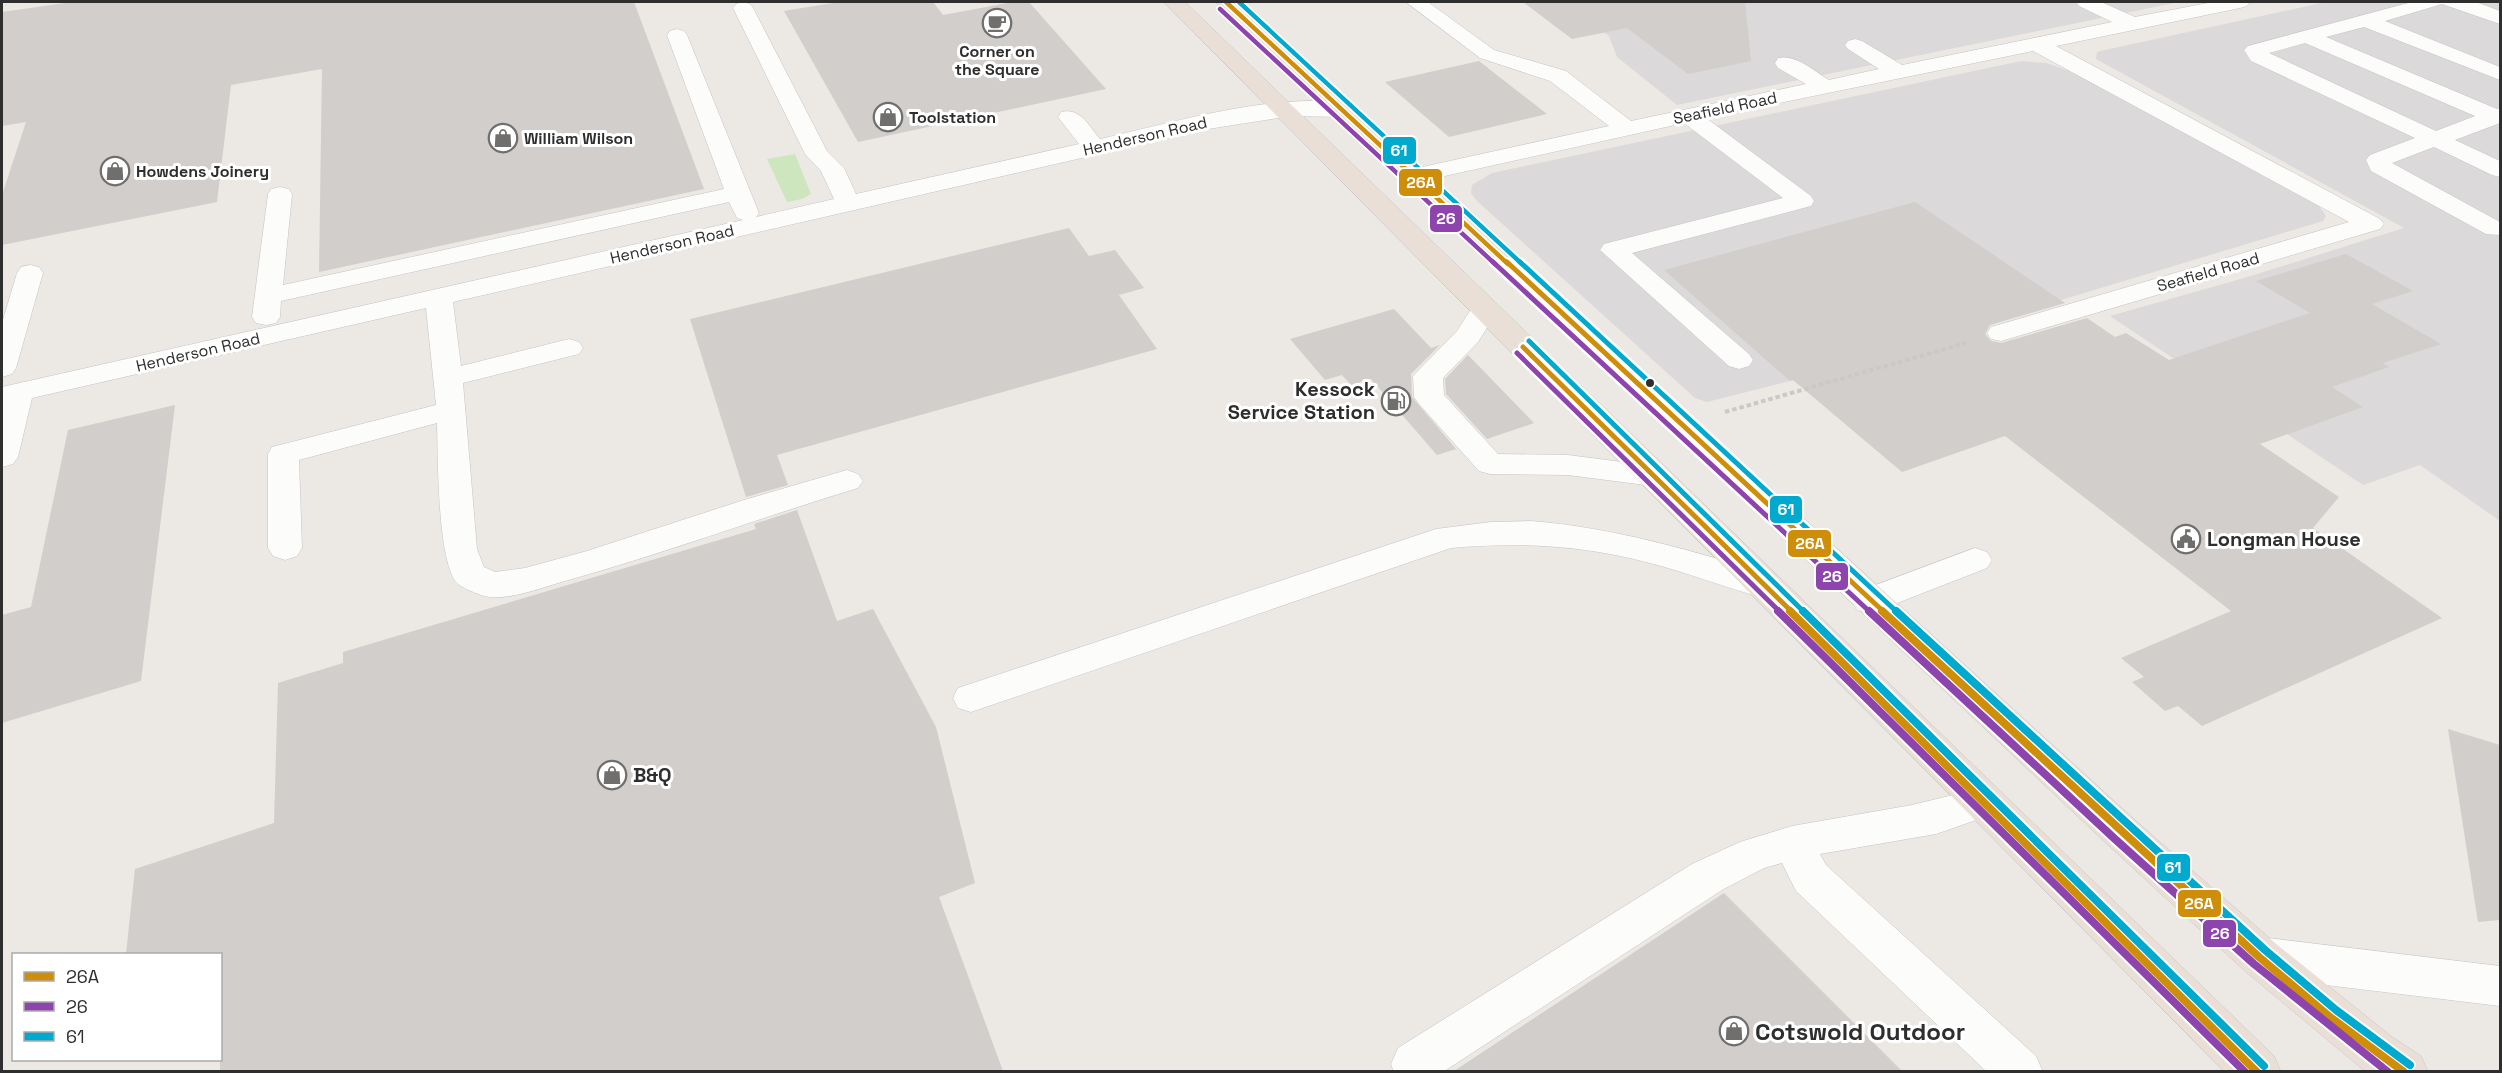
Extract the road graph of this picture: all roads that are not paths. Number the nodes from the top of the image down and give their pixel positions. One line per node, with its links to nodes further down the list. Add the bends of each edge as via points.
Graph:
1 (1174, 2): 22 (highway)
2 (1226, 2): 23 (highway)
3 (1416, 2): 27 (street, via 1487,54 1558,76)
4 (2086, 2): 12 (street)
5 (2240, 2): 12 (street, Seafield Road)
6 (2433, 2): 10 (street)
7 (2450, 2): 11 (street)
8 (743, 8): 34 (street, via 817,154 832,168)
9 (2366, 11): 10 (street); 14 (street); 20 (street)
10 (2394, 12): 15 (street)
11 (2500, 18)
12 (2132, 24): 16 (street, Seafield Road)
13 (677, 35): 32 (street)
14 (2307, 36): 25 (street); 28 (street, via 2255,50 2259,56)
15 (2469, 40)
16 (2037, 44): 19 (street, Seafield Road); 41 (street, Seafield Road, via 2371,224)
17 (1856, 45): 19 (street)
18 (1786, 63): 21 (street)
19 (1900, 73): 21 (street, Seafield Road)
20 (2500, 74)
21 (1827, 88): 24 (street, Seafield Road)
22 (1281, 108): 23 (street, Henderson Road); 29 (street, Henderson Road); 40 (highway)
23 (1343, 110): 31 (highway)
24 (1688, 115): 27 (street, Seafield Road); 44 (street, via 1802,201 1613,250)
25 (2498, 116): 28 (street)
26 (1069, 117): 29 (street)
27 (1628, 129): 31 (street, Seafield Road)
28 (2437, 139): 30 (street); 36 (street, via 2378,160 2379,166)
29 (1095, 148): 34 (street, Henderson Road)
30 (2500, 170)
31 (1413, 176): 55 (highway)
32 (738, 193): 35 (street); 38 (street)
33 (280, 194): 38 (street)
34 (848, 204): 35 (street, Henderson Road)
35 (751, 226): 39 (street, Henderson Road)
36 (2495, 229)
37 (30, 273): 45 (street)
38 (268, 296): 42 (street)
39 (439, 297): 42 (street, Henderson Road); 46 (street)
40 (1485, 309): 50 (highway); 50 (street, via 1468,336 1428,376 1429,397 1490,464 1568,465)
41 (2001, 333)
42 (264, 337): 47 (street, Henderson Road)
43 (569, 348): 46 (street)
44 (1738, 360)
45 (2, 368)
46 (448, 378): 48 (street)
47 (10, 394): 49 (street)
48 (451, 410): 51 (street, via 460,549 470,575 492,585 594,561); 52 (street, via 283,454)
49 (2, 457)
50 (1653, 476): 54 (highway)
51 (847, 481)
52 (285, 548)
53 (1974, 560): 55 (street)
54 (1764, 586): 56 (street, via 1685,559 1601,538 1519,531 1448,537); 57 (highway)
55 (1869, 601): 59 (highway)
56 (971, 698)
57 (1982, 801): 58 (street, via 1955,813); 63 (highway)
58 (1791, 843): 61 (street, via 1754,854 1707,877 1414,1064); 62 (street, via 1812,878)
59 (2260, 957): 60 (street); 64 (highway)
60 (2500, 986)
61 (1420, 1071)
62 (2020, 1071)
63 (2258, 1071)
64 (2405, 1071)

